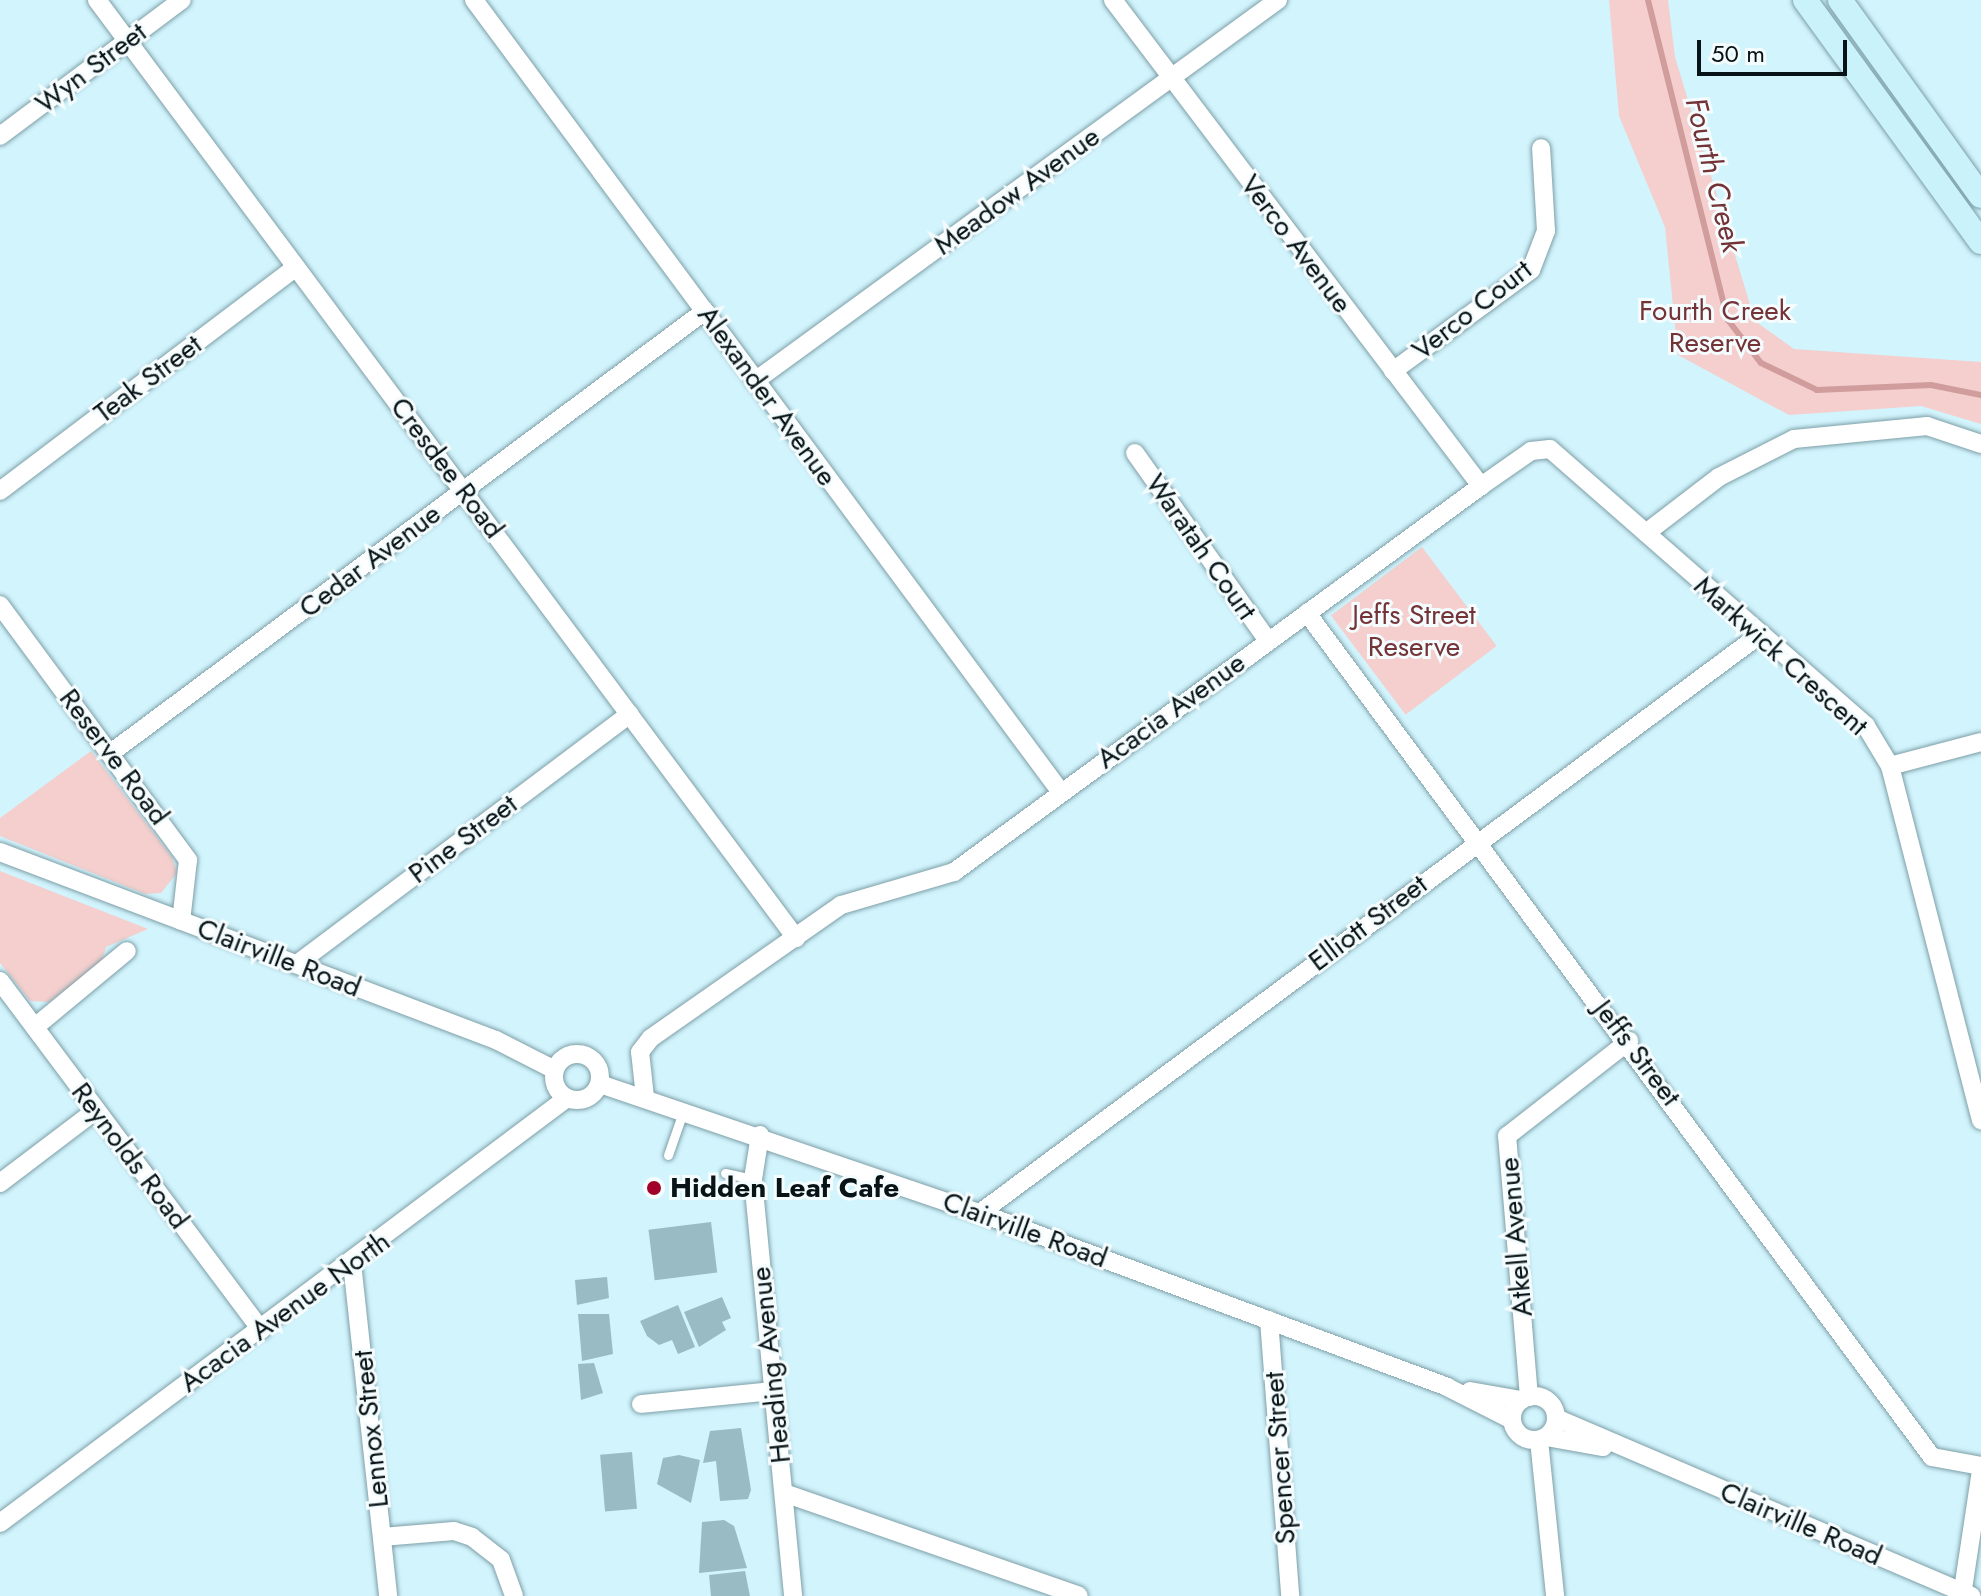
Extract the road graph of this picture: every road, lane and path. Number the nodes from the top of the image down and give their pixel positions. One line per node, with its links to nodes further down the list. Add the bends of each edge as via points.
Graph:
1 (97, 0): 8 (street, Cresdee Road)
2 (182, 0): 8 (street, Wyn Street)
3 (474, 0): 15 (street, Alexander Avenue)
4 (1113, 0): 9 (street, Verco Avenue)
5 (1278, 0): 9 (street, Meadow Avenue)
6 (1805, 0): 13 (main road)
7 (1840, 0): 12 (main road)
8 (127, 40): 10 (street, Wyn Street); 14 (street, Cresdee Road)
9 (1171, 80): 16 (street, Verco Avenue); 17 (street, Meadow Avenue)
10 (0, 136)
11 (1541, 148): 16 (street, Verco Court, via 1546,231 1531,270)
12 (1981, 196)
13 (1981, 242)
14 (296, 267): 22 (street, Cresdee Road); 23 (street, Teak Street)
15 (705, 311): 17 (street, Alexander Avenue); 22 (street, Cedar Avenue)
16 (1393, 371): 21 (street, Verco Avenue)
17 (755, 381): 33 (street, Alexander Avenue)
18 (1981, 444): 24 (street, via 1927,426 1794,439 1719,477)
19 (1531, 451): 21 (street, Acacia Avenue); 24 (street, Markwick Crescent, via 1550,449)
20 (1135, 453): 28 (street, Waratah Court)
21 (1481, 486): 26 (street, Acacia Avenue)
22 (465, 490): 29 (street, Cresdee Road); 31 (street, Cedar Avenue)
23 (0, 491)
24 (1646, 533): 27 (street, Markwick Crescent)
25 (0, 605): 31 (street, Reserve Road)
26 (1307, 613): 28 (street, Acacia Avenue); 34 (street, Jeffs Street)
27 (1758, 636): 32 (street, Markwick Crescent, via 1866,726); 34 (street, Elliott Street)
28 (1268, 641): 33 (street, Acacia Avenue)
29 (630, 714): 37 (street, Cresdee Road); 39 (street, Pine Street)
30 (1981, 742): 32 (street)
31 (112, 752): 36 (street, Reserve Road, via 188,860)
32 (1890, 766): 44 (street, Markwick Crescent)
33 (1060, 791): 37 (street, Acacia Avenue, via 954,872 863,893)
34 (1478, 840): 42 (street, Jeffs Street); 56 (street, Elliott Street)
35 (0, 852): 36 (street, Clairville Road)
36 (181, 921): 39 (street, Clairville Road)
37 (796, 938): 46 (street, via 646,1042 640,1052)
38 (127, 951): 41 (street)
39 (297, 964): 43 (street, Clairville Road)
40 (0, 981): 41 (street, Reynolds Road)
41 (35, 1027): 49 (street, Reynolds Road)
42 (1629, 1041): 62 (street, Atkell Avenue, via 1507,1136); 68 (street, Jeffs Street, via 1932,1457)
43 (555, 1070): 45 (street, via 565,1057 588,1056); 47 (street, via 556,1086)
44 (1976, 1074): 50 (street, Markwick Crescent)
45 (600, 1084): 46 (street, Clairville Road); 47 (street, via 581,1100)
46 (645, 1097): 48 (street, Clairville Road)
47 (567, 1098): 57 (street, Acacia Avenue North)
48 (685, 1108): 51 (street, Clairville Road); 52 (lane)
49 (96, 1110): 55 (street); 59 (street, Reynolds Road)
50 (1981, 1120)
51 (760, 1135): 54 (street, Heading Avenue); 56 (street, Clairville Road)
52 (668, 1155)
53 (725, 1173): 54 (lane)
54 (753, 1179): 61 (street, Heading Avenue)
55 (0, 1183)
56 (980, 1213): 58 (street, Clairville Road)
57 (352, 1263): 59 (street, Acacia Avenue North); 71 (street, Lennox Street)
58 (1269, 1320): 60 (street, Clairville Road); 77 (street, Spencer Street)
59 (261, 1330): 70 (street, Acacia Avenue North)
60 (1447, 1387): 62 (street, Clairville Road); 65 (street, Clairville Road)
61 (774, 1391): 63 (street); 69 (street, Heading Avenue)
62 (1525, 1399): 64 (street, via 1544,1399); 65 (street)
63 (641, 1404)
64 (1556, 1418): 66 (street); 67 (street, Clairville Road)
65 (1512, 1420): 66 (street, via 1524,1438)
66 (1542, 1438): 67 (street, Clairville Road); 78 (street)
67 (1630, 1452): 72 (street, Clairville Road)
68 (1981, 1468): 72 (street, Jeffs Street)
69 (784, 1493): 75 (street, Heading Avenue); 76 (street)
70 (0, 1523)
71 (382, 1537): 73 (street, Lennox Street); 74 (street, via 454,1531 472,1537 501,1560)
72 (1964, 1595)
73 (388, 1596)
74 (514, 1596)
75 (793, 1596)
76 (1079, 1596)
77 (1290, 1596)
78 (1555, 1596)

